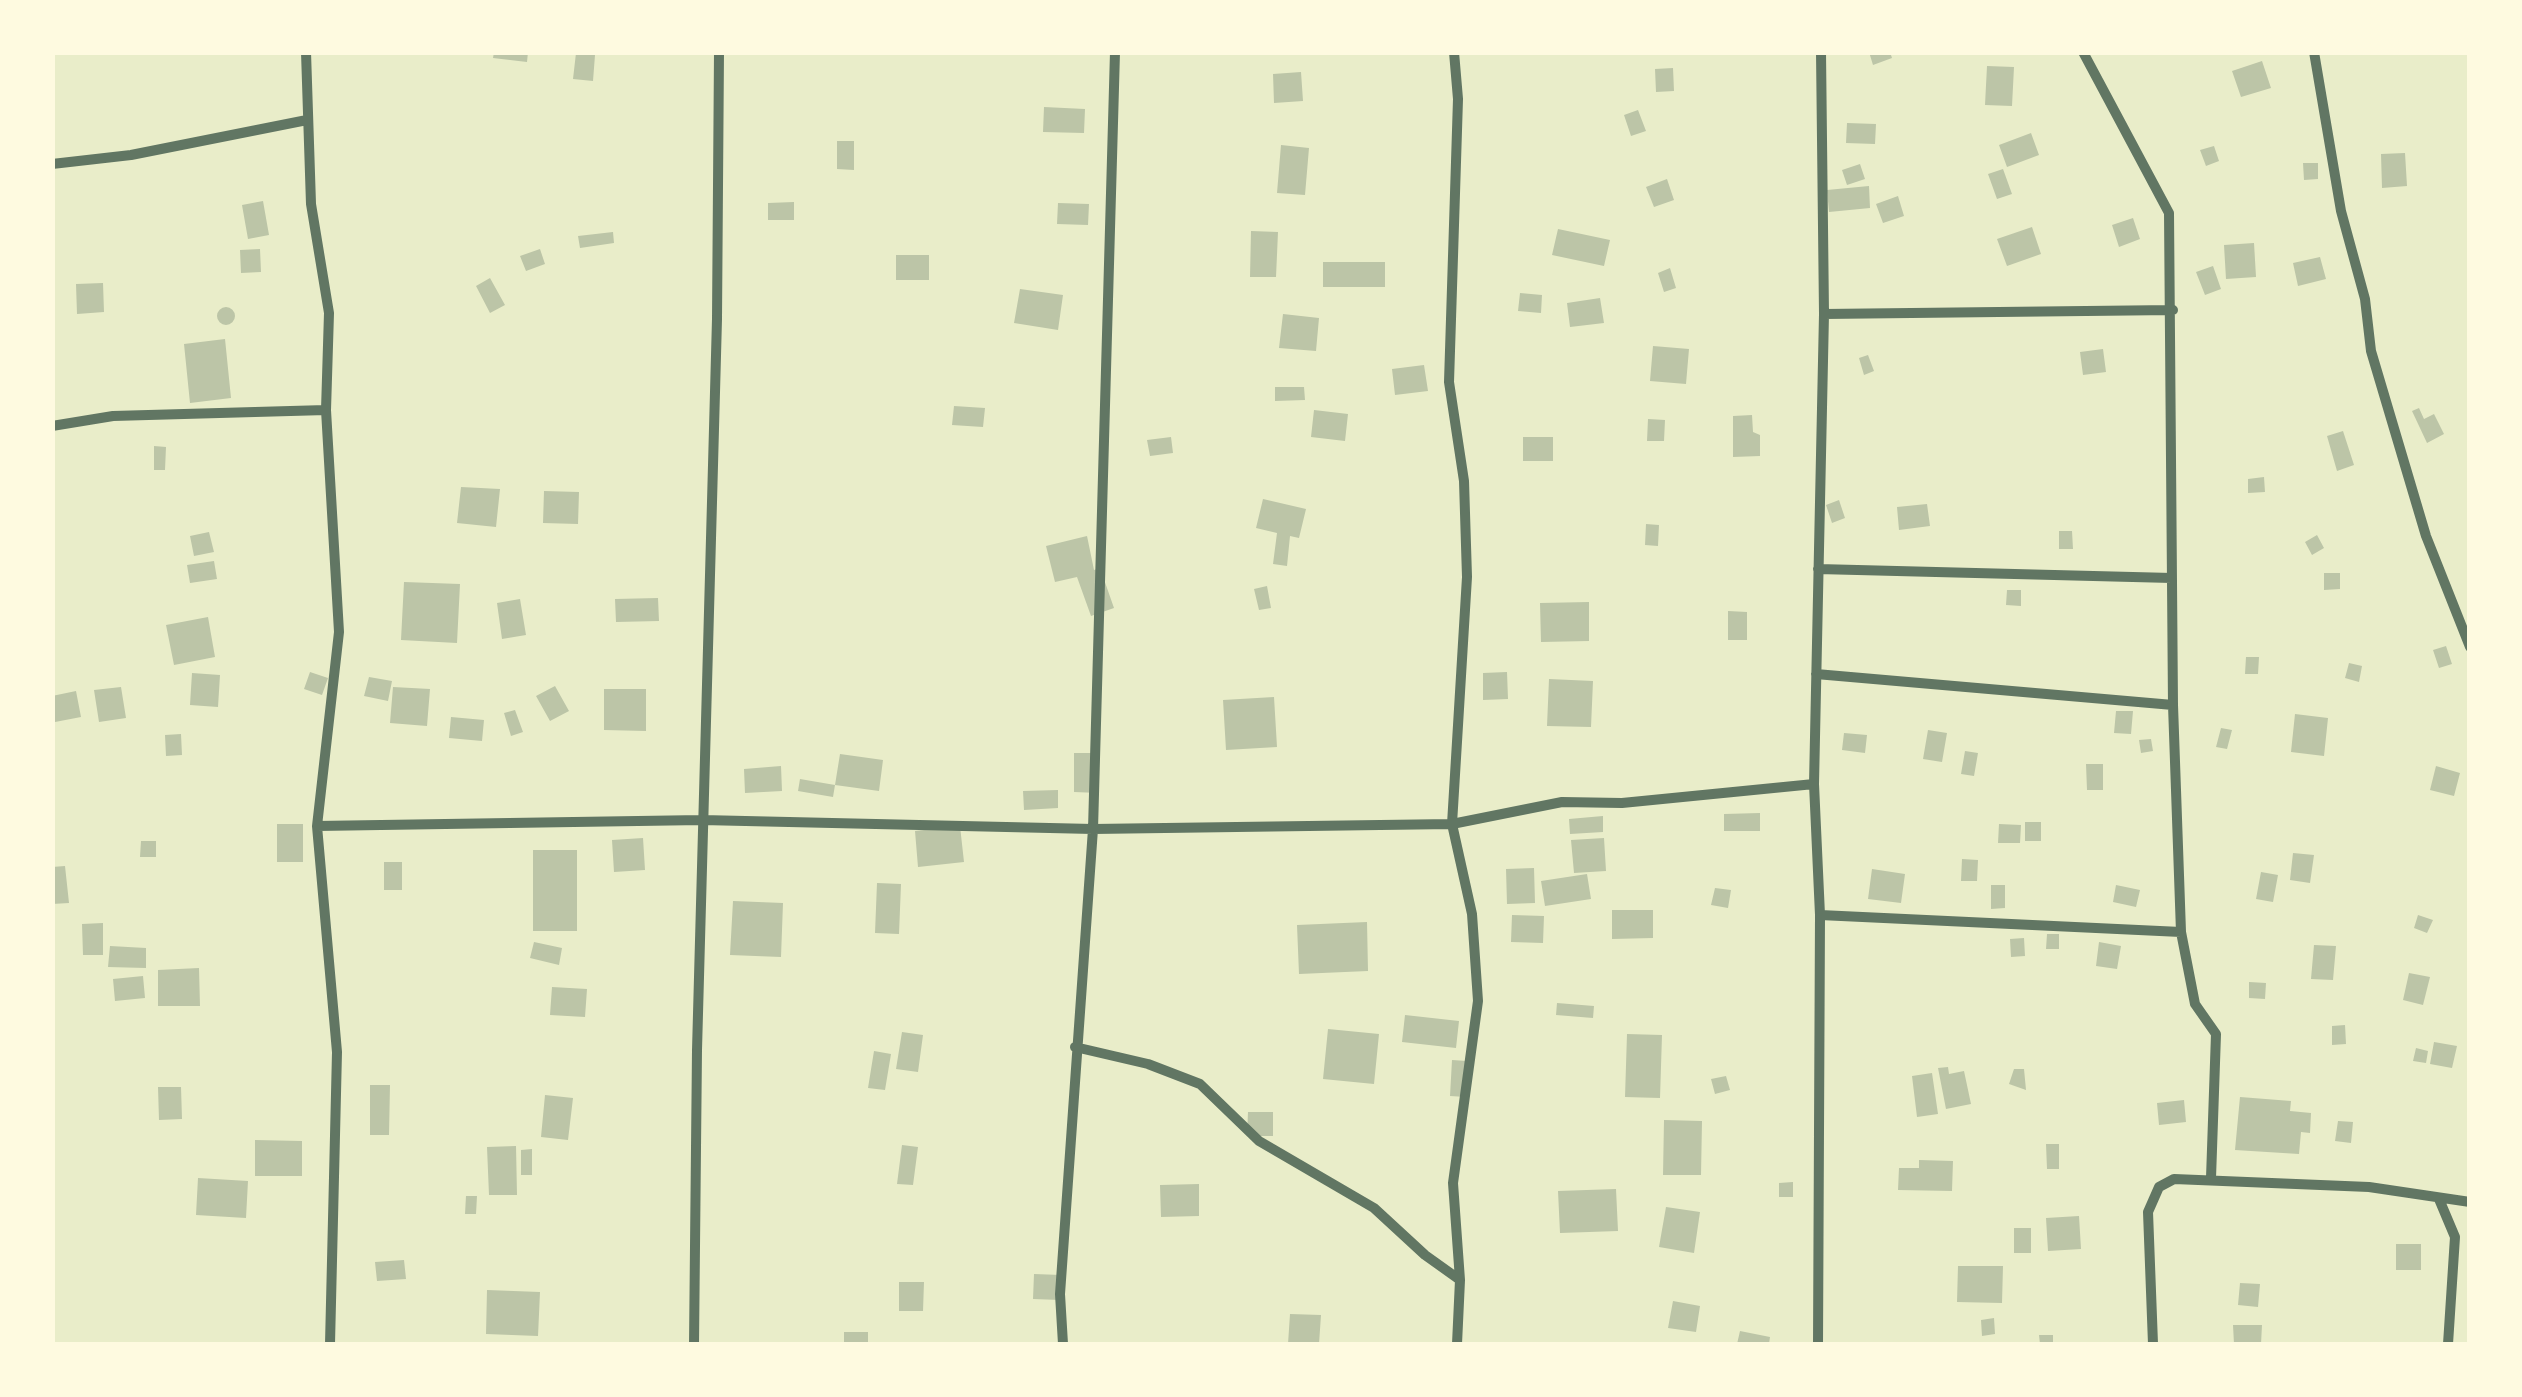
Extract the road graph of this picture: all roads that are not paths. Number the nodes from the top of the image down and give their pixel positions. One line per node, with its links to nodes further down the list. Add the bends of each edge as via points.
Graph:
1 (306, 52): 8 (street)
2 (719, 52): 20 (street)
3 (1114, 52): 23 (street)
4 (1454, 52): 21 (street, via 1449,382 1464,481 1466,577)
5 (1820, 52): 11 (street)
6 (2082, 52): 10 (street, via 2169,213)
7 (2314, 52): 16 (street, via 2371,351 2426,536)
8 (307, 120): 9 (street); 12 (street, via 329,313)
9 (52, 164)
10 (2172, 310): 11 (street); 15 (street)
11 (1824, 314): 14 (street)
12 (326, 410): 13 (street, via 113,416); 22 (street, via 339,632)
13 (52, 426)
14 (1818, 569): 15 (street); 17 (street)
15 (2172, 578): 18 (street)
16 (2470, 647)
17 (1816, 674): 18 (street); 19 (street)
18 (2173, 704): 25 (street)
19 (1814, 784): 21 (street, via 1622,803 1562,802); 24 (street)
20 (702, 820): 22 (street); 23 (street); 32 (street)
21 (1452, 824): 23 (street); 30 (street, via 1472,914 1478,1001 1452,1183)
22 (317, 826): 31 (street, via 337,1052)
23 (1093, 829): 26 (street)
24 (1820, 915): 25 (street); 35 (street)
25 (2180, 932): 27 (street, via 2191,992 2216,1034)
26 (1075, 1047): 30 (street, via 1200,1084 1259,1142 1374,1208); 33 (street, via 1060,1294)
27 (2211, 1178): 28 (street, via 2369,1186); 36 (street, via 2174,1179 2153,1196)
28 (2439, 1199): 29 (street); 37 (street, via 2455,1237)
29 (2470, 1202)
30 (1460, 1280): 34 (street)
31 (330, 1344)
32 (694, 1344)
33 (1063, 1344)
34 (1457, 1344)
35 (1818, 1344)
36 (2153, 1344)
37 (2448, 1344)

